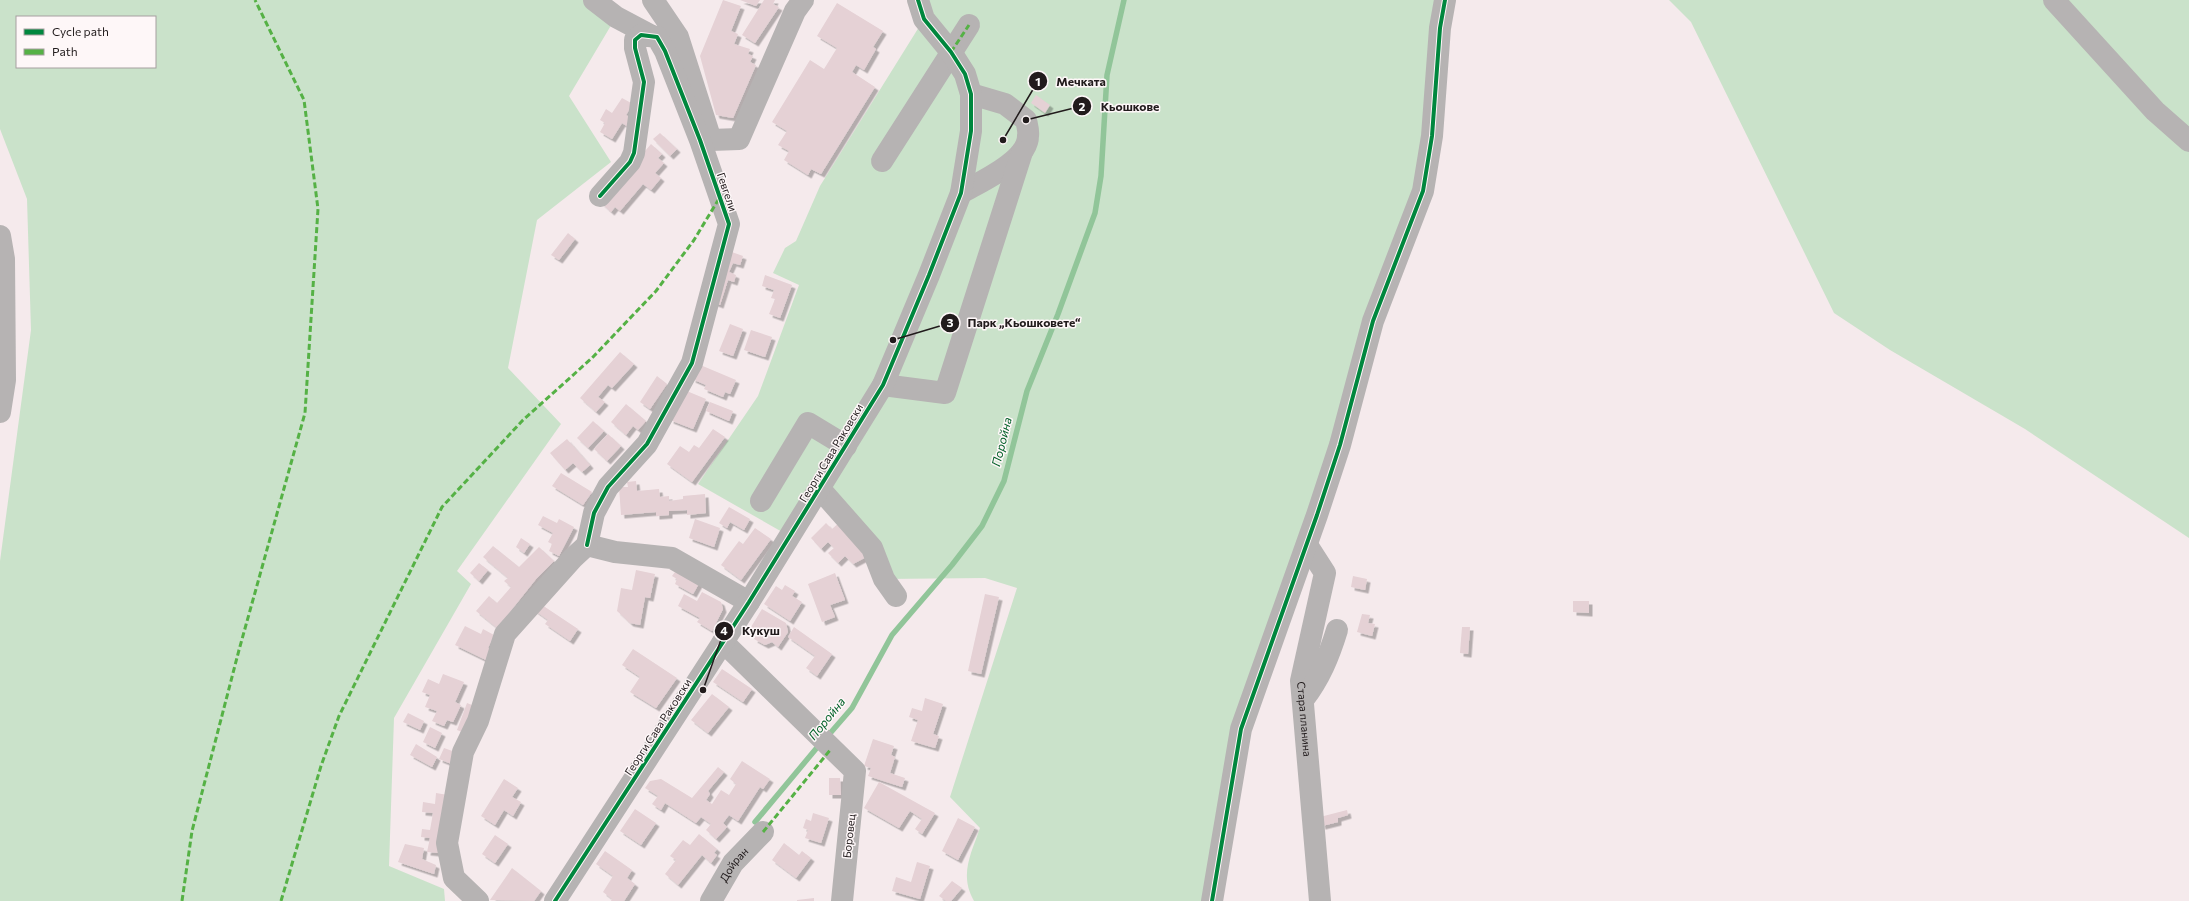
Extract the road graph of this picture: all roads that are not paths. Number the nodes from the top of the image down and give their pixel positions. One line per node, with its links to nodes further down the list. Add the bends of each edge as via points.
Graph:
1 (594, 0): 8 (street, Гевгели, via 616,17)
2 (653, 0): 3 (street, via 678,37 711,140 739,139 795,11)
3 (803, 0)
4 (1445, 0): 23 (street, via 1440,28 1432,136 1423,191 1373,321 1340,445)
5 (2054, 0): 11 (street, via 2155,111)
6 (915, 3): 9 (street, Георги Сава Раковски, via 924,19)
7 (969, 25): 9 (street)
8 (650, 35): 15 (street, via 641,35 635,40 644,82 634,153 630,162); 22 (street, Гевгели, via 657,37 665,51 729,224 692,363 647,444 608,487 594,514)
9 (951, 52): 10 (street, Георги Сава Раковски, via 965,74); 13 (street)
10 (971, 94): 12 (street, via 1005,104 1026,120 1029,137); 14 (street, Георги Сава Раковски, via 971,132)
11 (2189, 141)
12 (1022, 152): 14 (street, via 1011,163); 17 (street, via 945,393)
13 (882, 161)
14 (961, 193): 17 (street, Георги Сава Раковски)
15 (600, 196)
16 (0, 236): 18 (street, via 4,258 5,380)
17 (883, 385): 19 (street, Георги Сава Раковски)
18 (0, 412)
19 (846, 446): 20 (street, Георги Сава Раковски); 21 (street, via 808,423)
20 (820, 489): 24 (street, via 872,548 884,579); 25 (street, Георги Сава Раковски)
21 (761, 501)
22 (587, 545): 25 (street, via 615,552 672,558); 31 (street, via 505,634 478,721 463,752 447,843 454,878)
23 (1307, 545): 28 (street, Стара планина, via 1325,573 1301,681); 34 (street, via 1242,729)
24 (896, 596)
25 (749, 602): 27 (street, Георги Сава Раковски)
26 (1338, 630): 28 (street, via 1325,666)
27 (723, 642): 30 (street, Георги Сава Раковски); 33 (street, Боровец, via 855,771)
28 (1303, 700): 35 (street, Стара планина)
29 (763, 832): 32 (street, Дойран, via 733,864)
30 (564, 898)
31 (478, 901)
32 (711, 901)
33 (842, 901)
34 (1212, 901)
35 (1320, 901)

